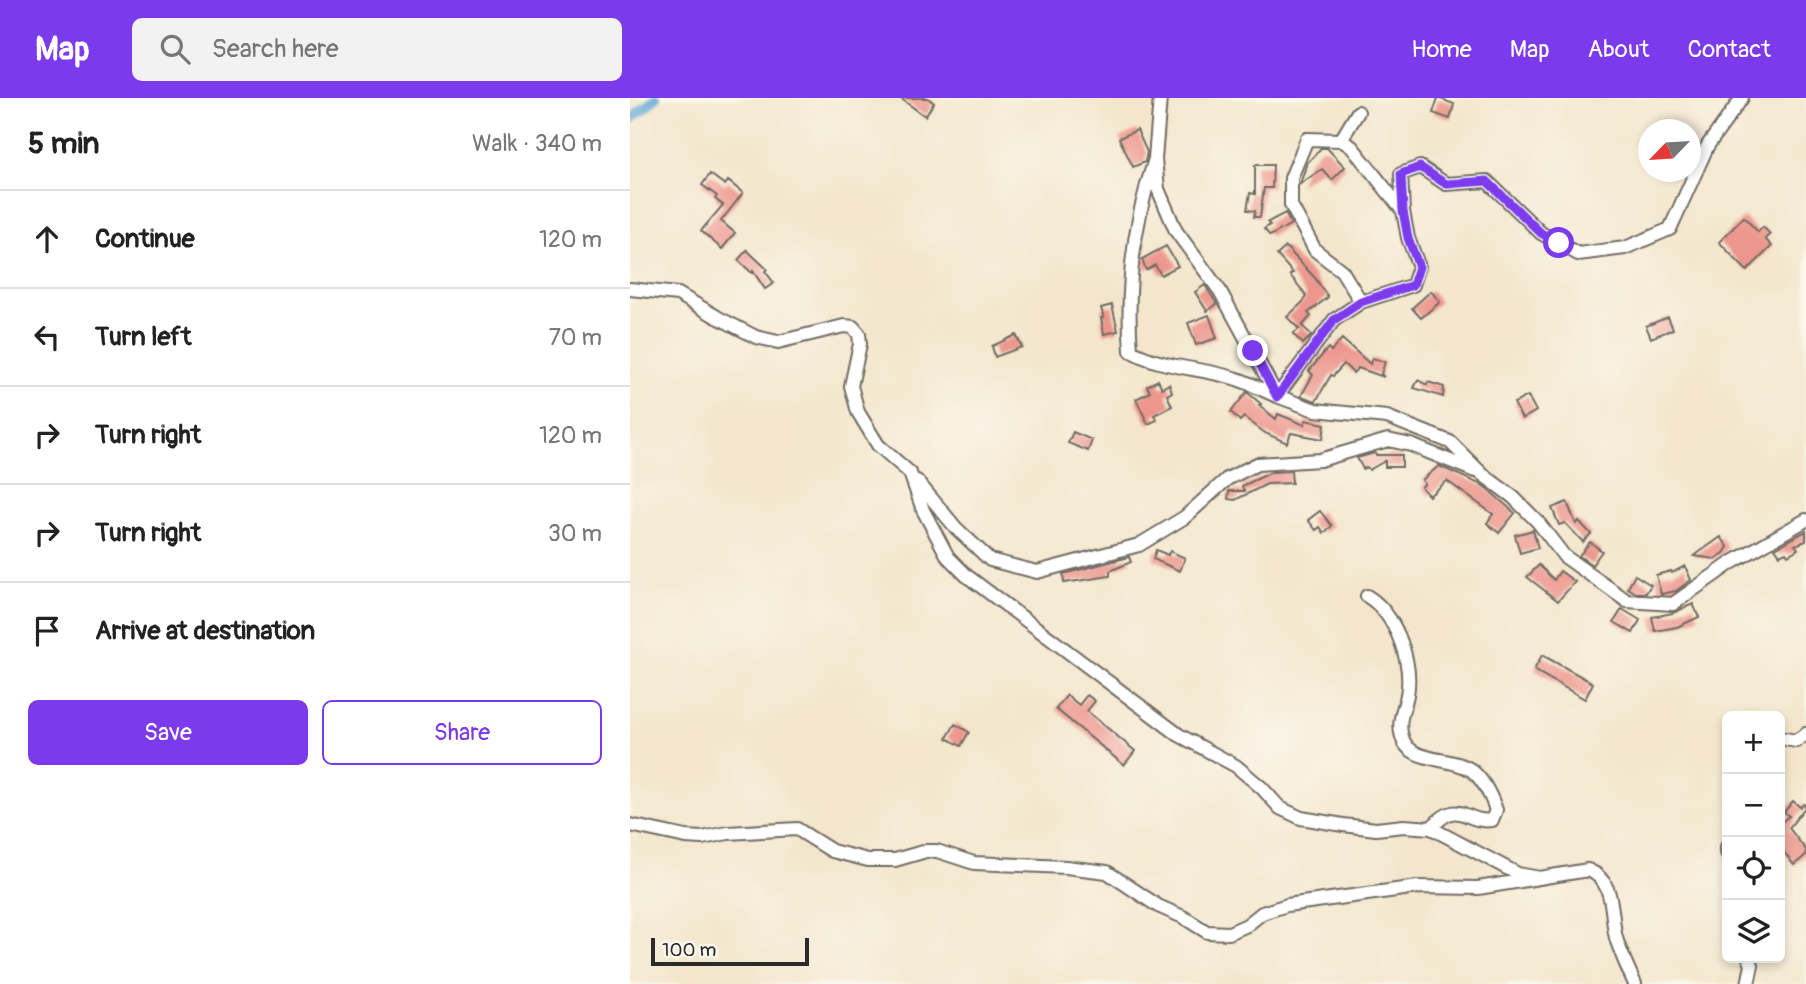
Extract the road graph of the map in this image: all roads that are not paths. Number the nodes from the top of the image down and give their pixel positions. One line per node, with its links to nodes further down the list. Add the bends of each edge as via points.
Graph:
1 (1160, 98): 5 (street)
2 (1742, 98): 6 (street, via 1708,145 1670,229 1625,248 1578,254 1541,233 1487,181 1446,184 1420,167 1401,174)
3 (1358, 112): 4 (street)
4 (1340, 140): 6 (street, via 1352,147); 8 (street, via 1307,139 1291,178 1291,205 1315,250 1342,271)
5 (1156, 159): 9 (street, via 1158,189 1175,231 1220,291); 9 (street, via 1142,199 1131,271 1131,351 1166,365 1237,379)
6 (1403, 211): 8 (street, via 1419,267 1413,285)
7 (630, 289): 10 (street, via 678,294 756,337 778,342 853,327 859,334 851,386 858,412 878,445)
8 (1361, 302): 9 (street, via 1334,320)
9 (1277, 397): 11 (street, via 1315,410 1387,416 1450,442)
10 (910, 473): 11 (street, via 990,560 1037,572 1139,545 1185,517 1227,479 1257,464 1320,460 1388,440 1411,444); 17 (street, via 948,557 967,576 1179,734 1236,766 1280,807 1301,818 1376,830)
11 (1482, 474): 12 (street, via 1513,496 1564,556 1628,601 1673,604 1731,563)
12 (1806, 520)
13 (1367, 596): 17 (street, via 1391,621 1405,655 1407,694 1400,716 1407,748 1471,769 1496,810 1492,820 1485,821 1463,812 1449,813)
14 (1806, 734): 15 (street, via 1796,741)
15 (1785, 739)
16 (630, 825): 18 (street, via 686,838 797,829 832,851 869,860 937,851 974,863 1107,872 1207,932 1229,933 1262,913 1287,905 1418,887 1478,888)
17 (1431, 828): 18 (street, via 1518,874)
18 (1540, 878): 20 (street, via 1588,870 1598,874 1608,890 1615,934)
19 (1751, 963): 21 (street)
20 (1635, 984)
21 (1748, 984)

